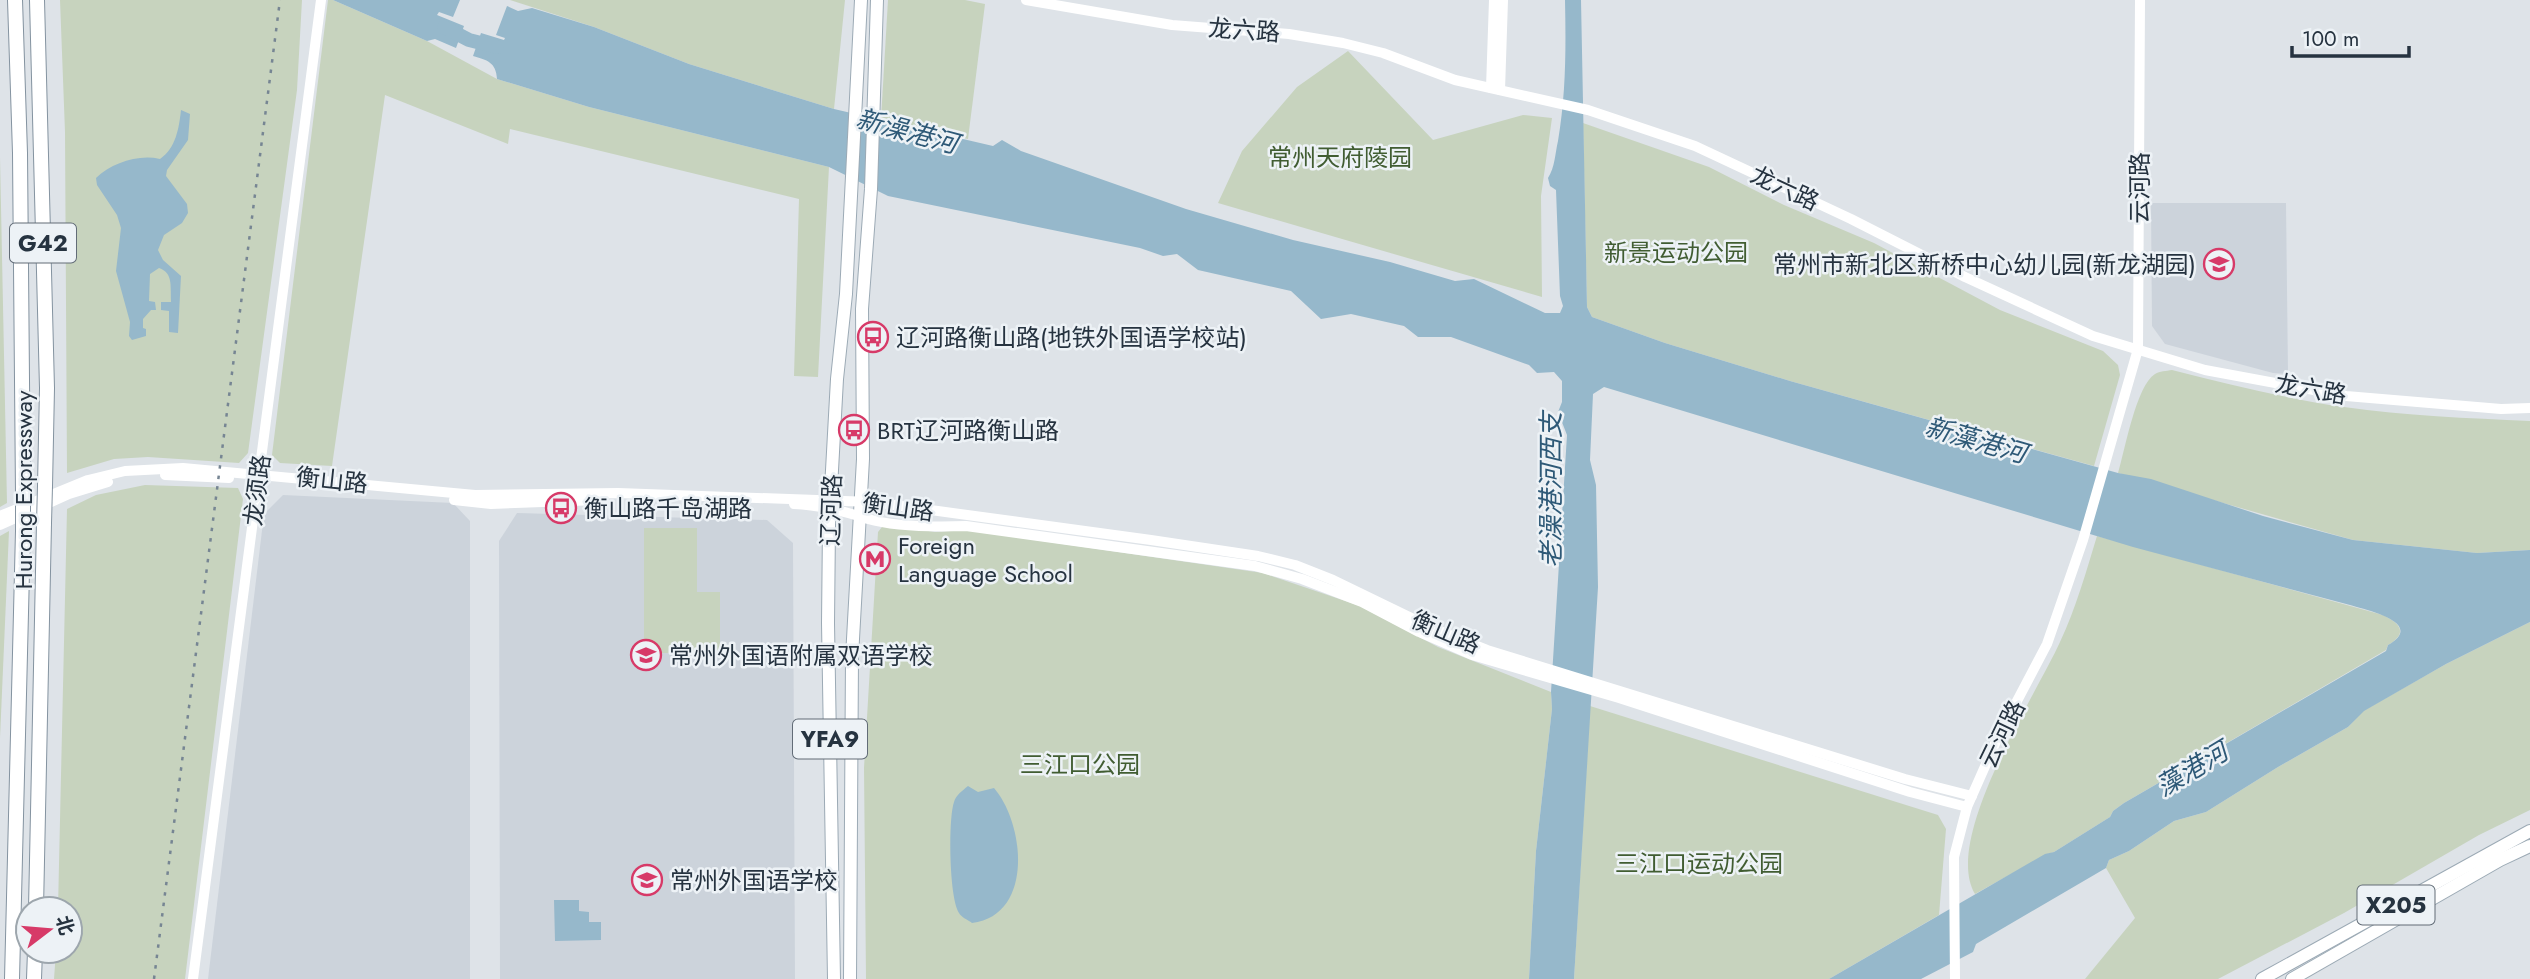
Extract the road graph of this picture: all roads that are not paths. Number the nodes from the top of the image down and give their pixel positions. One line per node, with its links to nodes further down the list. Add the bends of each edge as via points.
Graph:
1 (15, 0): 24 (highway, Hurong Expressway / G42, bridge, via 23,531)
2 (37, 0): 23 (highway, Hurong Expressway / G42, bridge, via 47,387)
3 (861, 0): 15 (main road, 辽河路 / YFA9)
4 (877, 0): 14 (main road, 辽河路 / YFA9, via 862,309)
5 (1026, 0): 10 (street, 龙六路, via 1172,25 1289,33 1343,43)
6 (1494, 0): 10 (street)
7 (1503, 0): 10 (street)
8 (2140, 0): 11 (street, 云河路)
9 (320, 4): 13 (street, 龙须路)
10 (1495, 89): 11 (street, 龙六路, via 1554,100 1695,146 2093,336)
11 (2138, 349): 12 (street, 龙六路, via 2205,370 2346,396); 20 (street, 云河路, via 2048,644)
12 (2530, 408)
13 (259, 477): 15 (street, 衡山路, via 475,495 618,493); 17 (street, 衡山路, via 183,468 125,471 65,488); 18 (street, 衡山路, via 138,476 110,481); 25 (street, 龙须路)
14 (861, 501): 15 (street, 衡山路); 16 (main road, 辽河路 / YFA9); 19 (street, 衡山路, via 1283,562 1333,580 1432,628)
15 (830, 504): 16 (street, 衡山路); 26 (main road, 辽河路 / YFA9)
16 (860, 515): 19 (street, 衡山路, via 1255,566 1362,602 1472,655); 27 (main road, 辽河路 / YFA9, via 852,657)
17 (0, 516)
18 (0, 525)
19 (1550, 673): 20 (street, 衡山路)
20 (1970, 801): 28 (street, 云河路, via 1954,857)
21 (2530, 831): 29 (main road, X205)
22 (2530, 846): 30 (main road, X205)
23 (36, 895)
24 (12, 979)
25 (192, 979)
26 (835, 979)
27 (850, 979)
28 (1955, 979)
29 (2262, 979)
30 (2292, 979)

